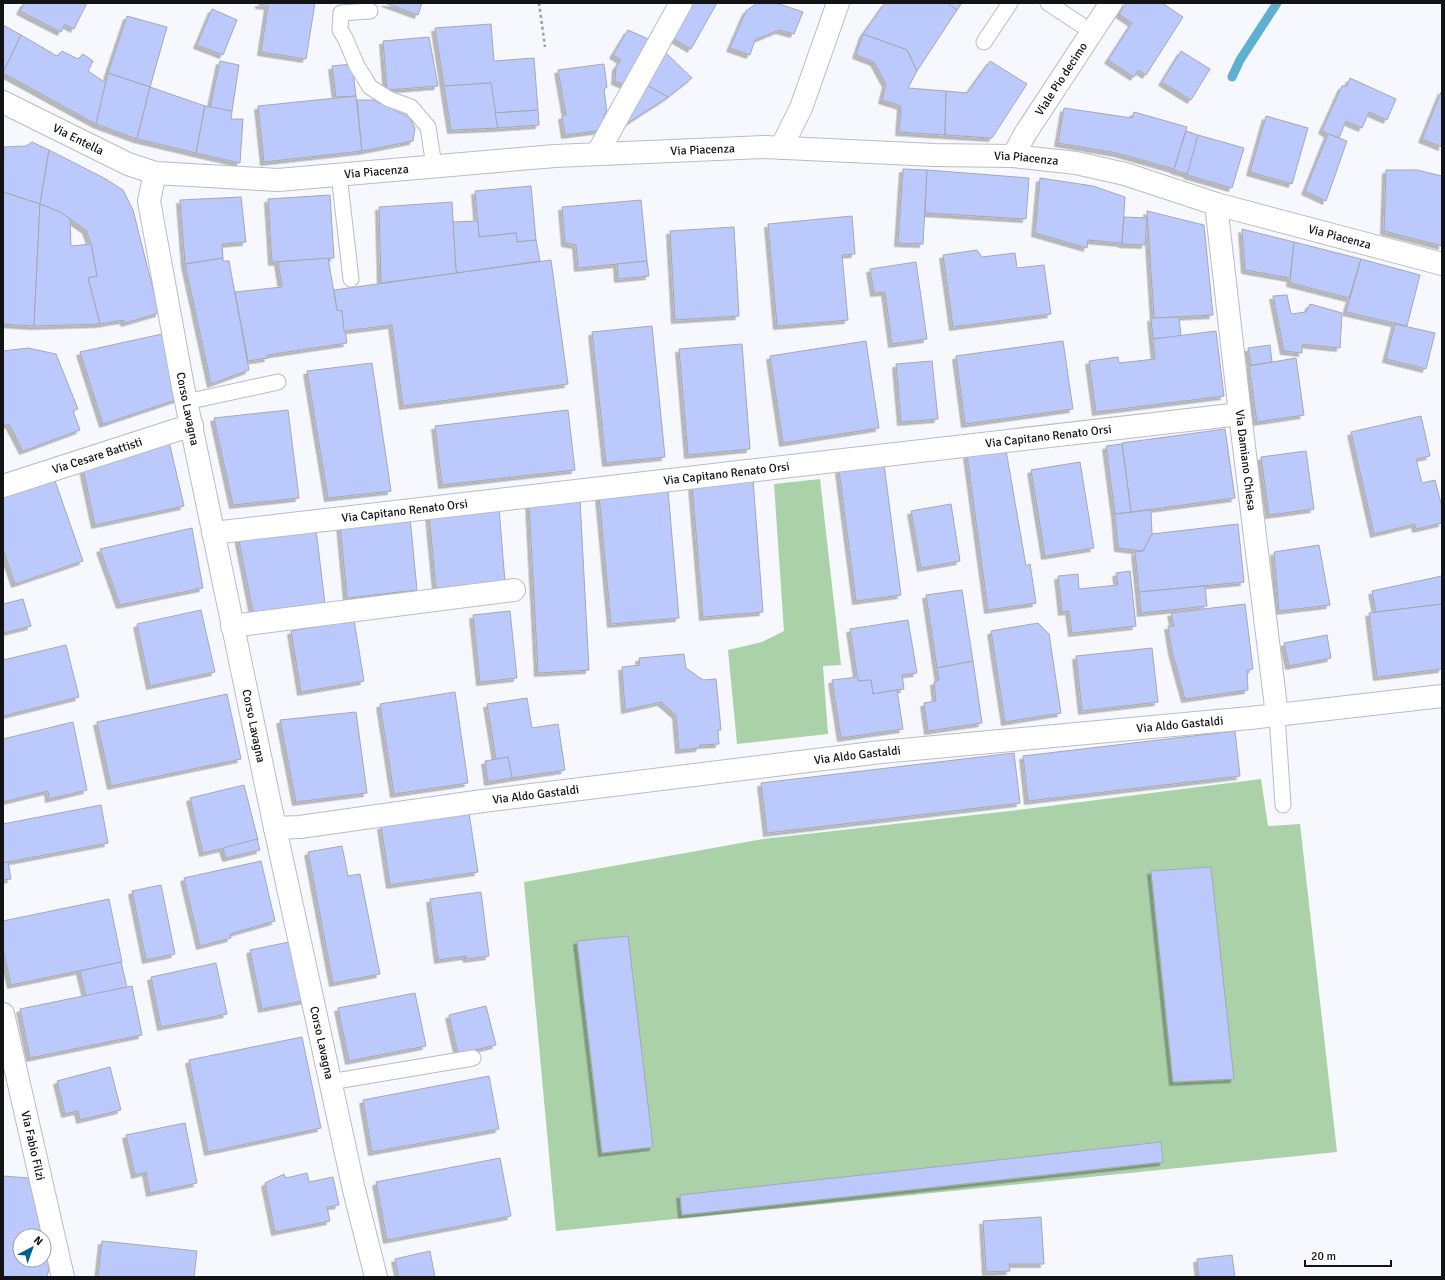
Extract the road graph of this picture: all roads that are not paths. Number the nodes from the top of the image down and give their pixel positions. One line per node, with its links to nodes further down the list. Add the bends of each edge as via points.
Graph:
1 (681, 3): 11 (street)
2 (838, 3): 10 (street, via 801,108)
3 (1010, 3): 8 (lane)
4 (1048, 3): 7 (lane)
5 (1111, 3): 7 (street, Viale Pio decimo)
6 (370, 11): 13 (lane, via 341,13 340,30 370,87 389,99 411,107 428,127)
7 (1092, 32): 12 (street, Viale Pio decimo)
8 (984, 42)
9 (3, 102): 14 (street, Via Entella, via 128,164)
10 (781, 148): 11 (street, Via Piacenza); 12 (street, Via Piacenza)
11 (597, 154): 13 (street, Via Piacenza)
12 (1013, 156): 16 (street, Via Piacenza, via 1076,163 1126,174)
13 (434, 166): 15 (street, Via Piacenza)
14 (155, 173): 15 (street, Via Piacenza, via 278,180); 20 (street, Corso Lavagna, via 149,201)
15 (339, 175): 18 (lane)
16 (1216, 204): 17 (street, Via Piacenza); 21 (street, Via Damiano Chiesa)
17 (1442, 264)
18 (351, 279)
19 (278, 382): 20 (lane)
20 (186, 402): 22 (street, Corso Lavagna)
21 (1240, 414): 24 (street, Via Capitano Renato Orsi); 28 (street, Via Damiano Chiesa)
22 (192, 425): 23 (street, Via Cesare Battisti); 24 (street, Corso Lavagna)
23 (3, 486)
24 (213, 533): 26 (street, Corso Lavagna)
25 (514, 590): 26 (street)
26 (232, 626): 30 (street, Corso Lavagna)
27 (1442, 696): 28 (street, Via Aldo Gastaldi)
28 (1277, 715): 29 (lane); 30 (street, Via Aldo Gastaldi, via 881,752 483,801 300,827)
29 (1283, 805)
30 (274, 828): 33 (street, Corso Lavagna)
31 (3, 1014): 34 (street, Via Fabio Filzi)
32 (473, 1058): 33 (lane)
33 (330, 1082): 35 (street, Corso Lavagna)
34 (63, 1277)
35 (376, 1277)

